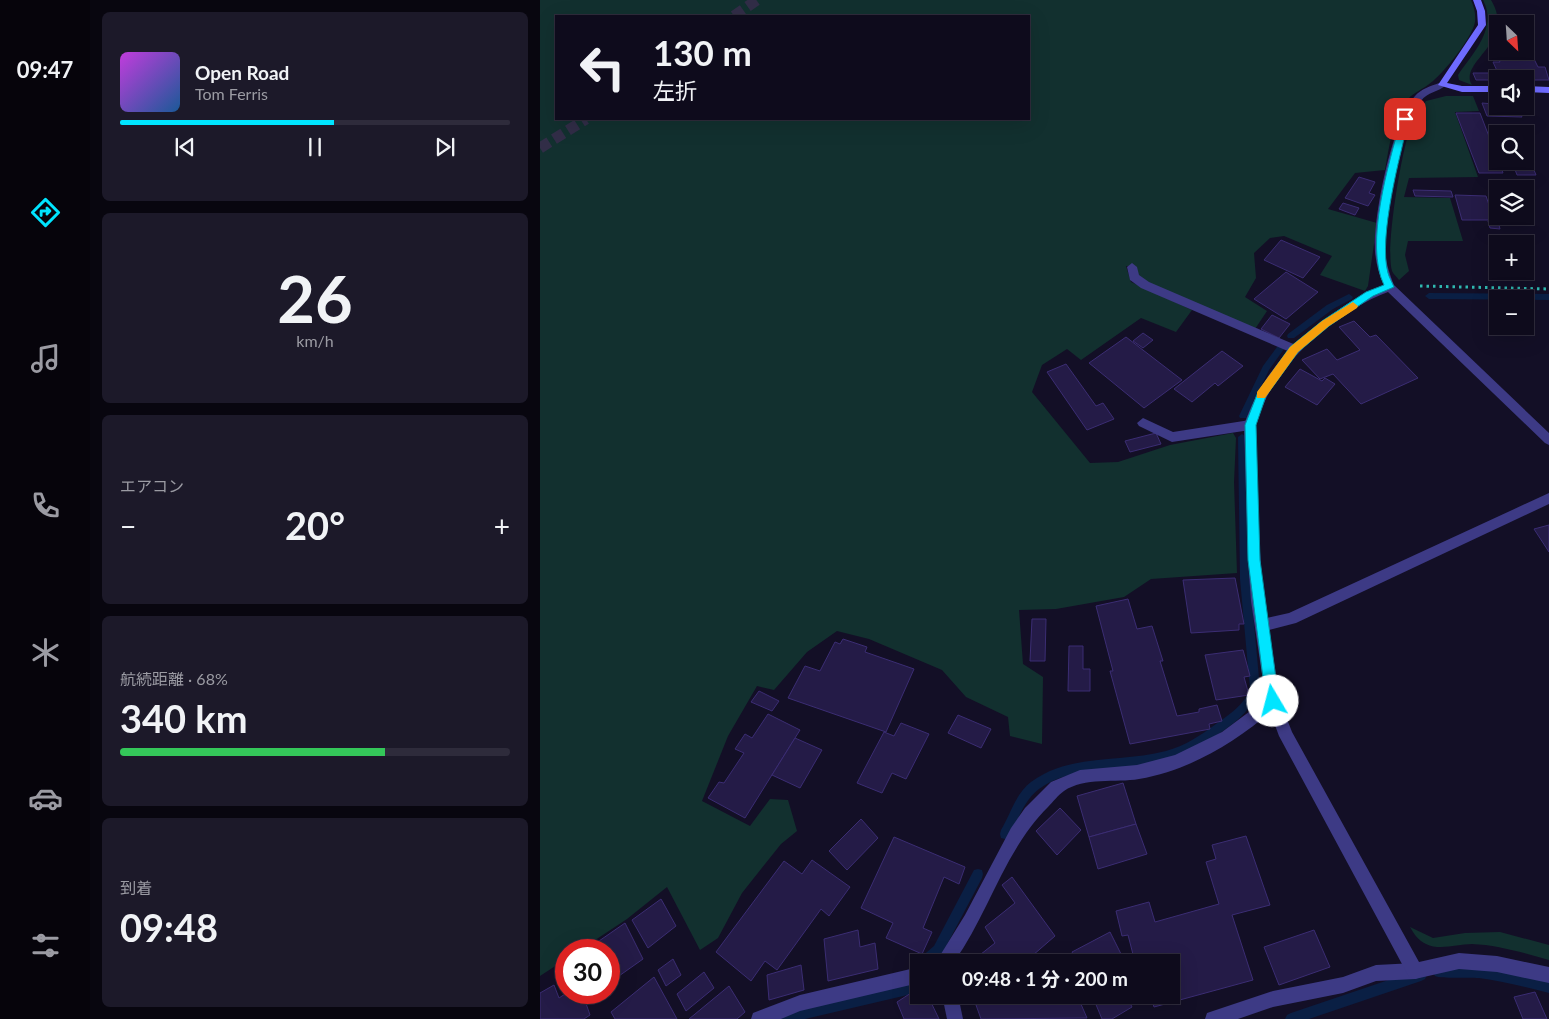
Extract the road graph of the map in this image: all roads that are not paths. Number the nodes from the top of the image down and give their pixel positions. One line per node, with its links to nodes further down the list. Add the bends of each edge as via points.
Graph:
1 (1477, 0): 2 (main road, via 1482,25)
2 (1442, 85): 3 (main road); 7 (street, via 1419,97 1405,119 1400,135 1380,248 1383,272)
3 (1489, 89)
4 (1534, 89): 5 (main road)
5 (1549, 90)
6 (1132, 267): 8 (street, via 1134,277 1144,285)
7 (1390, 287): 8 (street, via 1369,294 1325,323); 11 (street)
8 (1294, 349): 10 (street, via 1262,394)
9 (1143, 423): 10 (street, via 1172,437)
10 (1250, 425): 13 (street, via 1254,560)
11 (1549, 440)
12 (1549, 498): 13 (street, via 1291,619)
13 (1262, 626): 14 (street)
14 (1273, 701): 15 (street, via 1250,722 1212,747 1184,760 1138,772 1094,776 1062,784 1029,814 1012,838 976,914); 16 (street, via 1286,736)
15 (951, 954)
16 (1415, 971): 17 (street, via 1460,962 1497,964); 22 (street, via 1376,973 1343,986 1273,999)
17 (1549, 975)
18 (910, 977): 20 (street, via 800,1003)
19 (953, 1004): 21 (street)
20 (759, 1019)
21 (955, 1019)
22 (1213, 1019)

